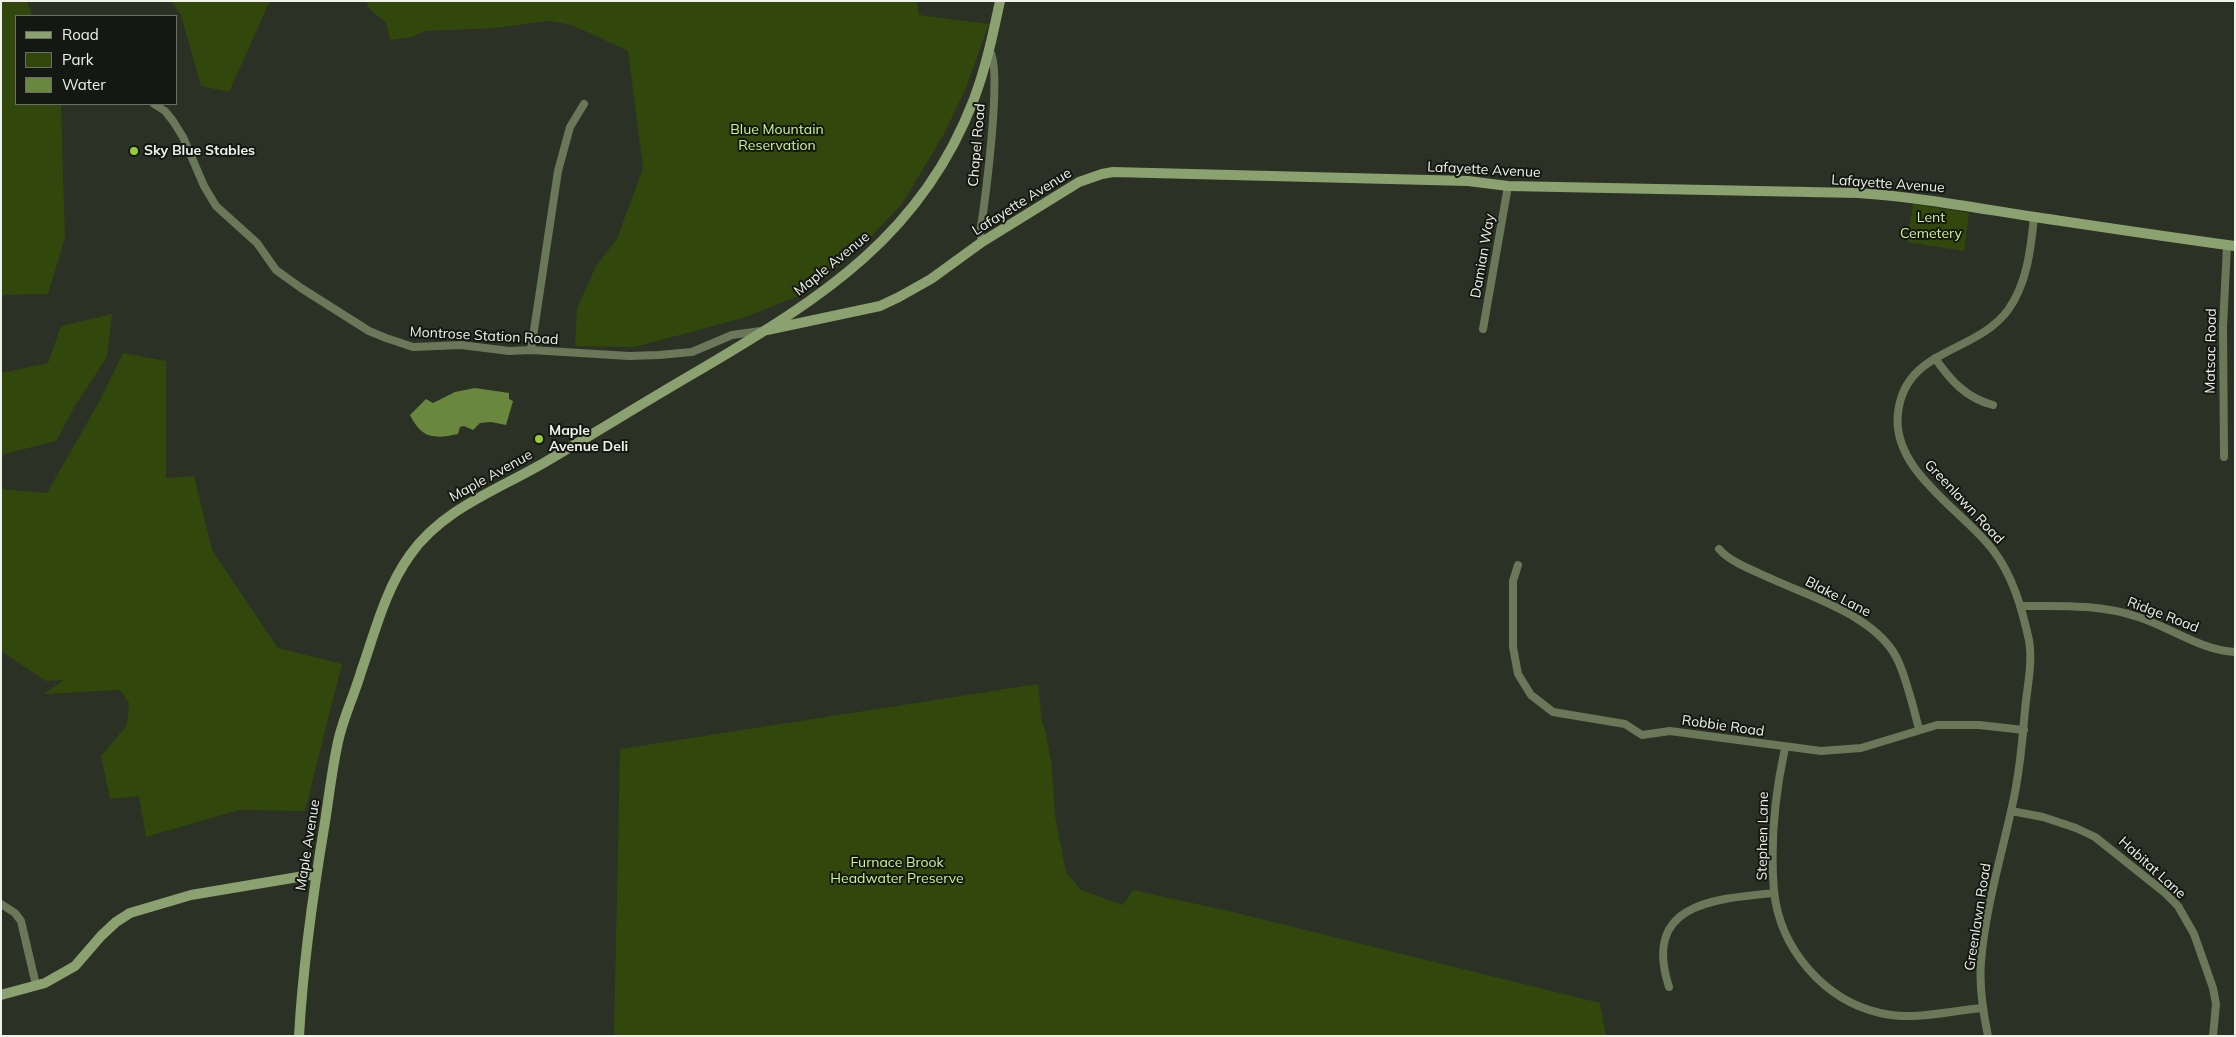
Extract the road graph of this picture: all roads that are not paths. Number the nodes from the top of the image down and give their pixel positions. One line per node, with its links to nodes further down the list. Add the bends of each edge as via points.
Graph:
1 (1000, 1): 2 (street, Maple Avenue)
2 (990, 50): 7 (street, Chapel Road, via 994,59 994,97 980,233); 10 (street, Maple Avenue, via 956,139 908,211 870,254 850,271)
3 (584, 104): 11 (street, via 570,127 558,171)
4 (156, 105): 11 (street, Montrose Station Road, via 165,111 183,137 216,206 257,243 276,270 301,288 369,330 405,345)
5 (1508, 186): 6 (street, Lafayette Avenue, via 1910,196); 7 (street, Lafayette Avenue, via 1468,181 1107,173 1079,182); 9 (street, Damian Way)
6 (2034, 217): 8 (street, Lafayette Avenue); 12 (street, Greenlawn Road, via 2024,276 2010,308 1991,327)
7 (982, 242): 10 (street, Lafayette Avenue, via 931,280 880,306)
8 (2231, 246): 14 (street, Matsac Road, via 2223,327)
9 (1483, 329)
10 (767, 330): 11 (street, Montrose Station Road, via 732,335 692,352 668,355); 23 (street, Maple Avenue, via 530,471 455,511 419,543 395,580 374,629 346,713 338,741)
11 (531, 350)
12 (1935, 358): 13 (street, via 1965,393); 17 (street, Greenlawn Road, via 1916,372 1905,388 1897,416 1902,445 1914,468 2003,564)
13 (1993, 405)
14 (2224, 457)
15 (1719, 549): 19 (street, Blake Lane, via 1745,566 1856,618 1879,634 1899,662)
16 (1518, 565): 21 (street, Robbie Road, via 1513,581 1513,646 1518,674 1531,695 1553,712 1625,724 1642,735 1670,731)
17 (2020, 606): 18 (street, Ridge Road, via 2109,609 2139,617 2207,646); 20 (street, Greenlawn Road, via 2029,644)
18 (2235, 652)
19 (1919, 729): 20 (street, Robbie Road, via 1936,725 1979,725); 21 (street, Robbie Road, via 1861,748 1821,751)
20 (2024, 730): 22 (street, Greenlawn Road)
21 (1785, 748): 24 (street, Stephen Lane, via 1776,788)
22 (2011, 811): 29 (street, Greenlawn Road, via 1982,954); 32 (street, Habitat Lane, via 2043,817 2095,837 2178,906 2194,934 2213,988 2216,1004)
23 (316, 874): 26 (street, via 191,894 130,913 101,936 75,966); 30 (street, Maple Avenue)
24 (1774, 893): 27 (street, via 1709,902 1681,915 1666,935 1663,948 1662,962); 29 (street, Stephen Lane, via 1786,931 1805,966 1846,1000 1880,1013 1897,1015)
25 (1, 904): 26 (street, via 21,921)
26 (36, 985): 28 (street)
27 (1669, 987)
28 (1, 995)
29 (1982, 1008): 31 (street, Greenlawn Road)
30 (299, 1036)
31 (1988, 1036)
32 (2214, 1036)

